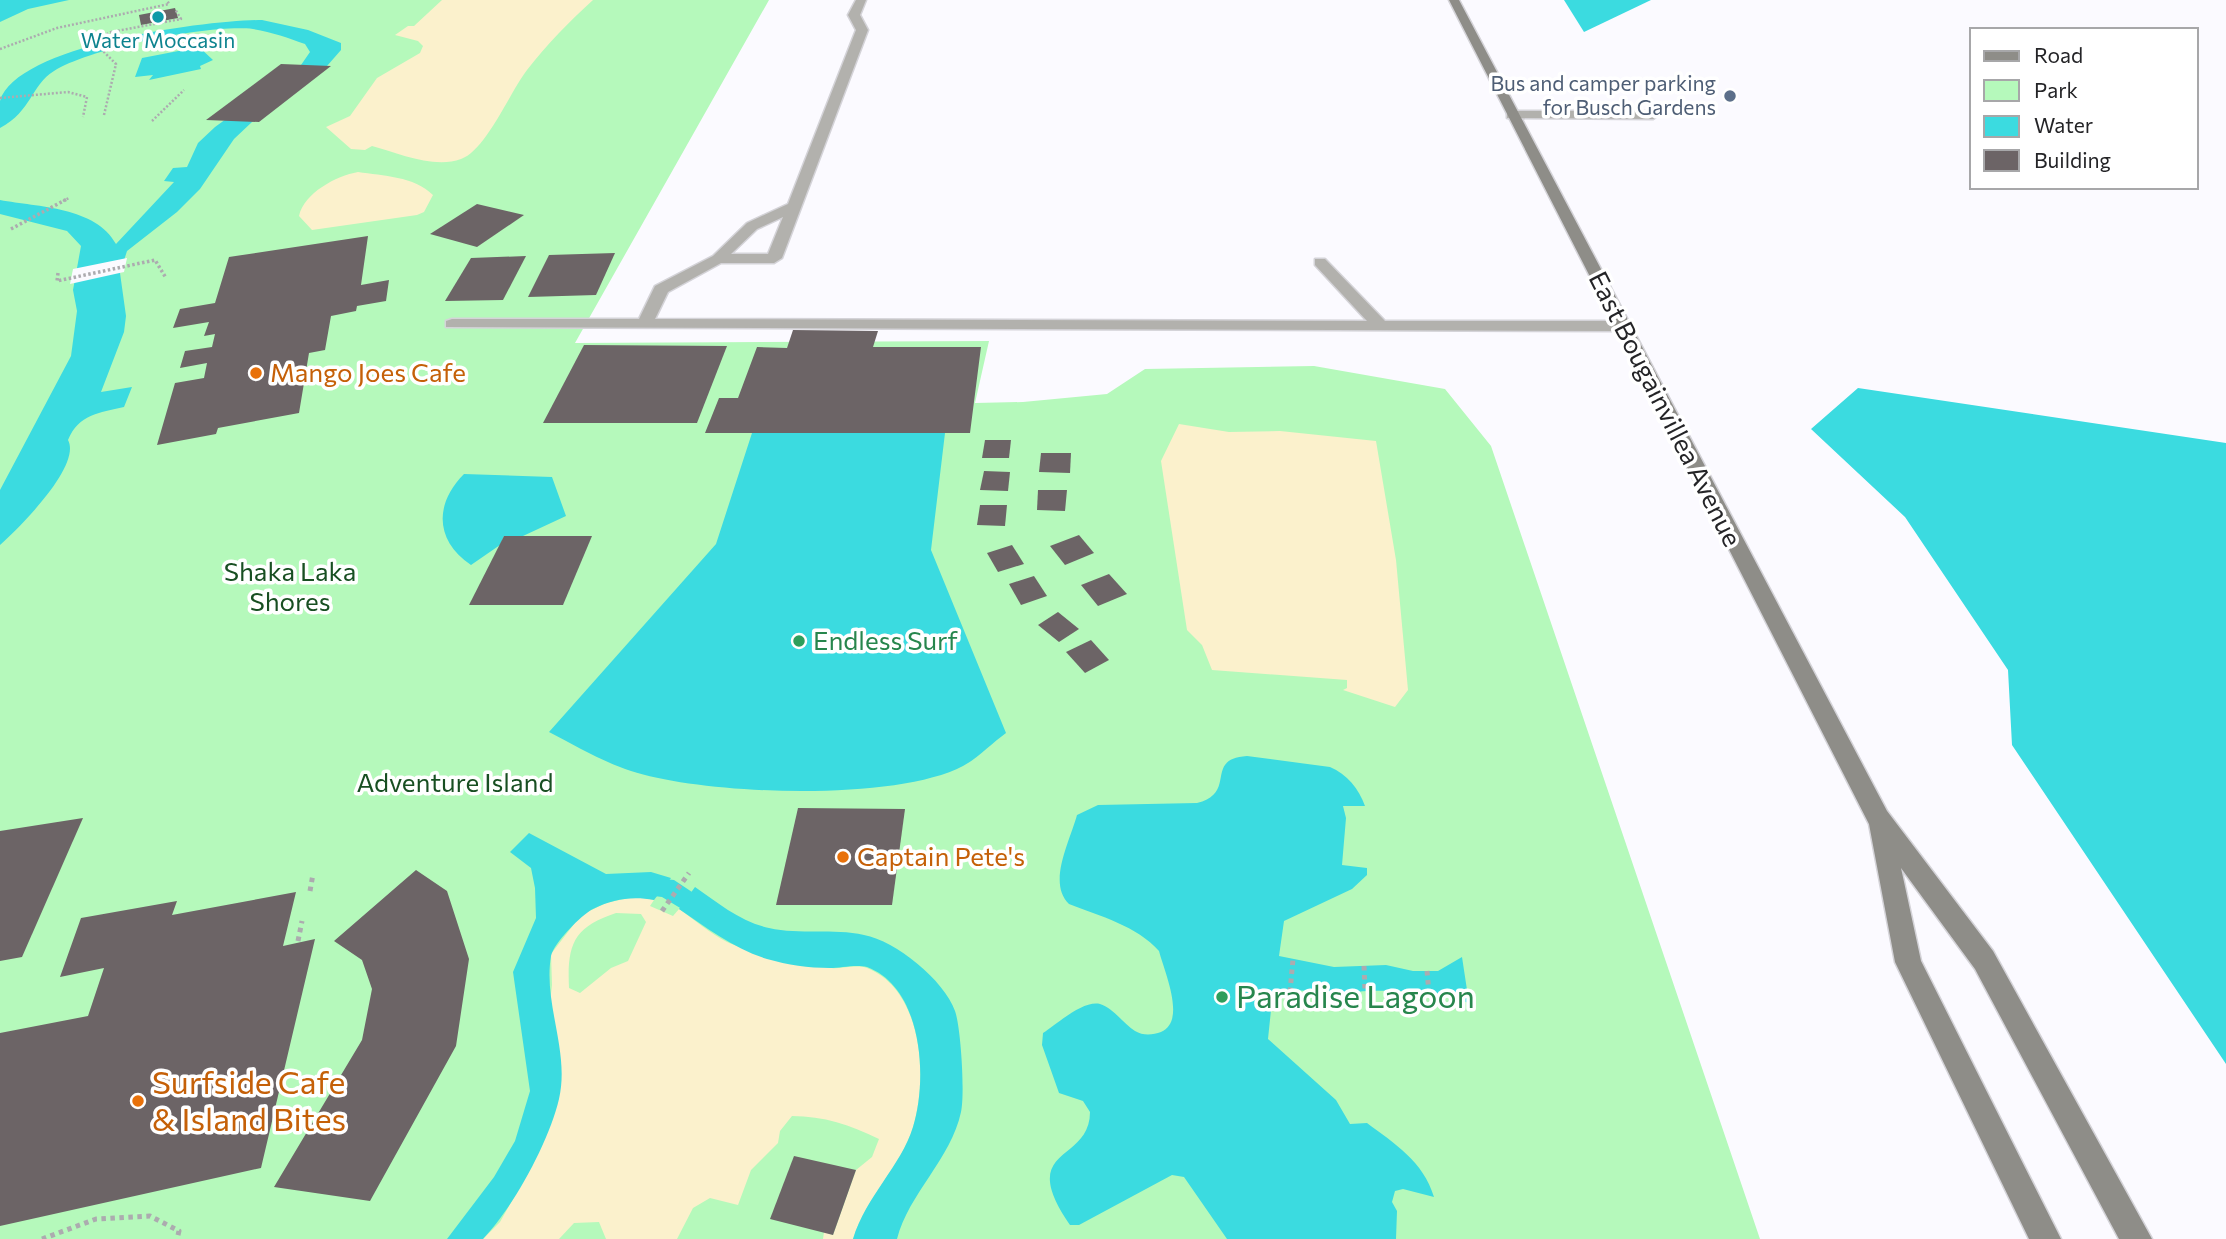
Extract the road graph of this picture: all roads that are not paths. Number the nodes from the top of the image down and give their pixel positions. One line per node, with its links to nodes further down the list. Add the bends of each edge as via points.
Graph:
1 (861, 0): 5 (lane, via 854,15 862,30)
2 (1454, 0): 3 (street, East Bougainvillea Avenue)
3 (1512, 115): 4 (lane); 11 (street, East Bougainvillea Avenue)
4 (1653, 115)
5 (793, 207): 6 (lane, via 752,226); 6 (lane, via 774,258)
6 (718, 259): 9 (lane, via 661,289)
7 (1320, 262): 10 (lane)
8 (452, 324): 9 (lane)
9 (645, 324): 10 (lane)
10 (1381, 326): 11 (lane)
11 (1622, 326): 12 (street, East Bougainvillea Avenue)
12 (1878, 818): 13 (street, East Bougainvillea Avenue, via 1909,962); 14 (street, East Bougainvillea Avenue, via 1984,960)
13 (2045, 1239)
14 (2136, 1239)

